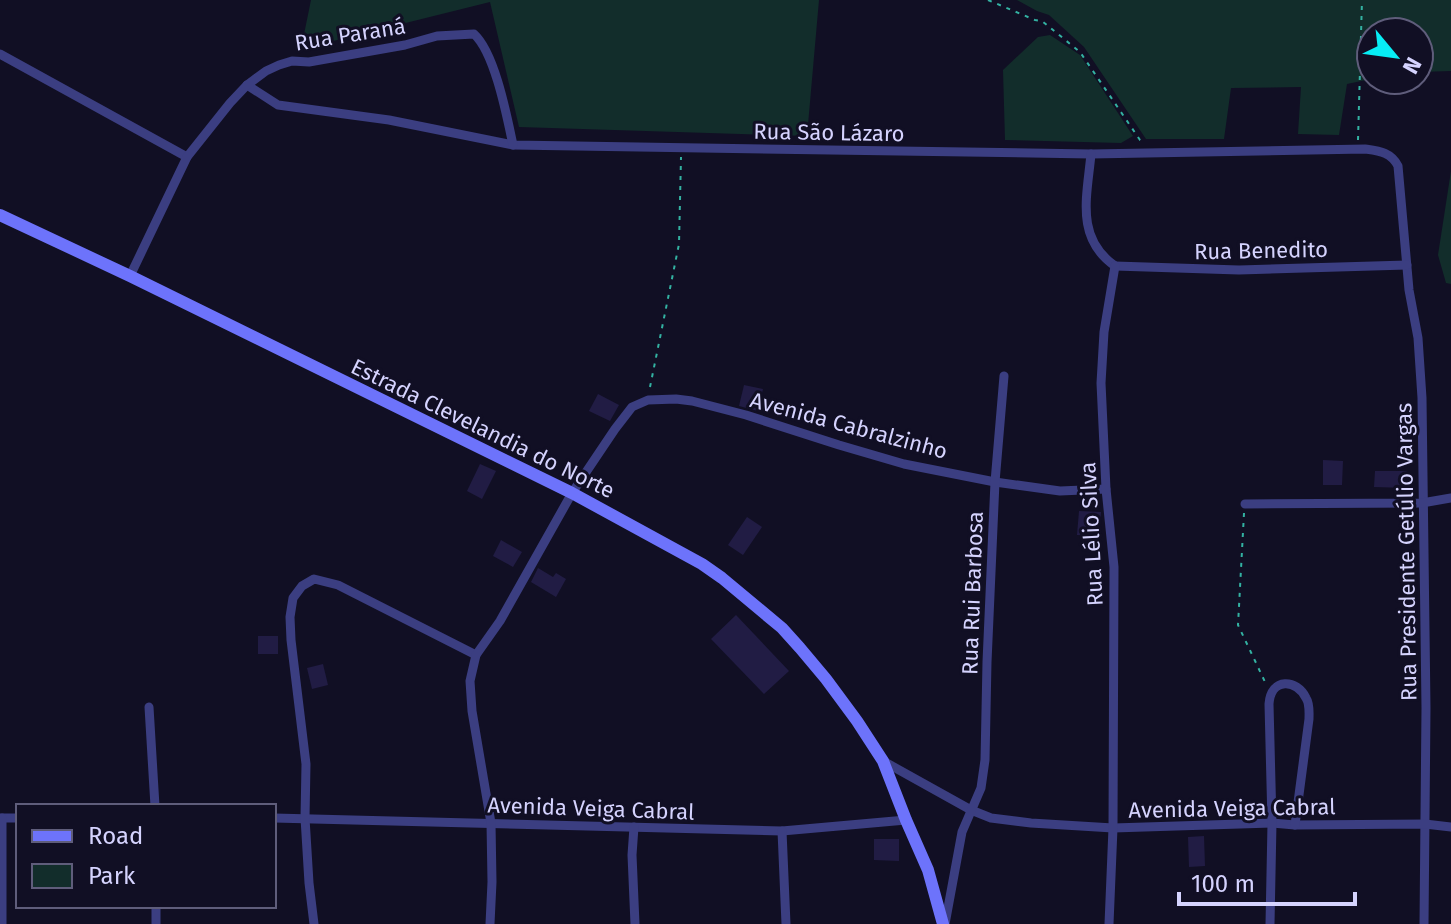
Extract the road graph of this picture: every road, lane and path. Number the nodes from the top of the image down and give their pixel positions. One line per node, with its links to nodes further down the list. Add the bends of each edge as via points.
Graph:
1 (988, 0): 8 (path, via 1042,21 1080,52 1140,140)
2 (1362, 0): 7 (path)
3 (0, 54): 10 (street)
4 (247, 85): 5 (street, Rua São Lázaro, via 278,105); 5 (street, Rua Paraná, via 292,61 474,34 495,76); 10 (street, Rua Paraná)
5 (513, 145): 6 (street, Rua São Lázaro)
6 (681, 148): 9 (street, Rua São Lázaro); 17 (path, via 679,244)
7 (1358, 149): 8 (street, Rua São Lázaro); 11 (street, Rua São Lázaro, via 1391,156 1398,166)
8 (1161, 152): 9 (street, Rua São Lázaro)
9 (1091, 154): 14 (street, via 1088,232 1095,248)
10 (187, 157): 15 (street, Rua Paraná)
11 (1398, 181): 13 (street, Rua Presidente Getúlio Vargas)
12 (0, 215): 15 (street, Estrada Clevelandia do Norte)
13 (1407, 265): 14 (street, Rua Benedito, via 1239,270); 22 (street, Rua Presidente Getúlio Vargas, via 1422,398)
14 (1115, 266): 19 (street, Rua Lélio Silva, via 1102,348)
15 (130, 276): 20 (street, Estrada Clevelandia do Norte)
16 (1004, 376): 18 (street, Rua Rui Barbosa)
17 (648, 400): 18 (street, Avenida Cabralzinho, via 692,401 904,464); 20 (street, Avenida Cabralzinho, via 632,407)
18 (995, 482): 19 (street, Avenida Cabralzinho, via 1060,491); 29 (street, Rua Rui Barbosa, via 985,760)
19 (1106, 489): 40 (street, Rua Lélio Silva, via 1114,567)
20 (572, 493): 24 (street); 27 (street, Estrada Clevelandia do Norte, via 702,564 782,628 826,679)
21 (1451, 498): 22 (street)
22 (1422, 503): 23 (street); 36 (street, Rua Presidente Getúlio Vargas)
23 (1245, 504): 25 (path, via 1238,625)
24 (476, 655): 32 (street, via 338,585 314,579 302,586 293,598 290,617 306,764); 34 (street, via 470,681 472,711)
25 (1270, 692): 35 (street); 37 (street, via 1281,684 1291,685 1304,694 1309,706)
26 (149, 707): 28 (street)
27 (883, 761): 29 (street, Avenida Veiga Cabral); 33 (street, Estrada Clevelandia do Norte)
28 (155, 804)
29 (971, 810): 40 (street, Avenida Veiga Cabral, via 1008,821); 47 (street, Rua Rui Barbosa)
30 (1, 818): 42 (street)
31 (276, 818): 32 (street, Avenida Veiga Cabral)
32 (305, 818): 34 (street, Avenida Veiga Cabral); 43 (street)
33 (906, 820): 41 (street, Avenida Veiga Cabral); 47 (street, Estrada Clevelandia do Norte)
34 (491, 823): 38 (street, Avenida Veiga Cabral); 44 (street)
35 (1272, 823): 37 (street, Avenida Veiga Cabral); 40 (street, Avenida Veiga Cabral); 49 (street)
36 (1425, 824): 37 (street, Avenida Veiga Cabral); 39 (street, Avenida Veiga Cabral); 50 (street, Rua Presidente Getúlio Vargas)
37 (1295, 825)
38 (634, 827): 41 (street, Avenida Veiga Cabral); 45 (street)
39 (1451, 827)
40 (1113, 828): 48 (street, Rua Lélio Silva)
41 (782, 831): 46 (street)
42 (2, 924)
43 (314, 924)
44 (490, 924)
45 (635, 924)
46 (786, 924)
47 (944, 924)
48 (1109, 924)
49 (1270, 924)
50 (1424, 924)

